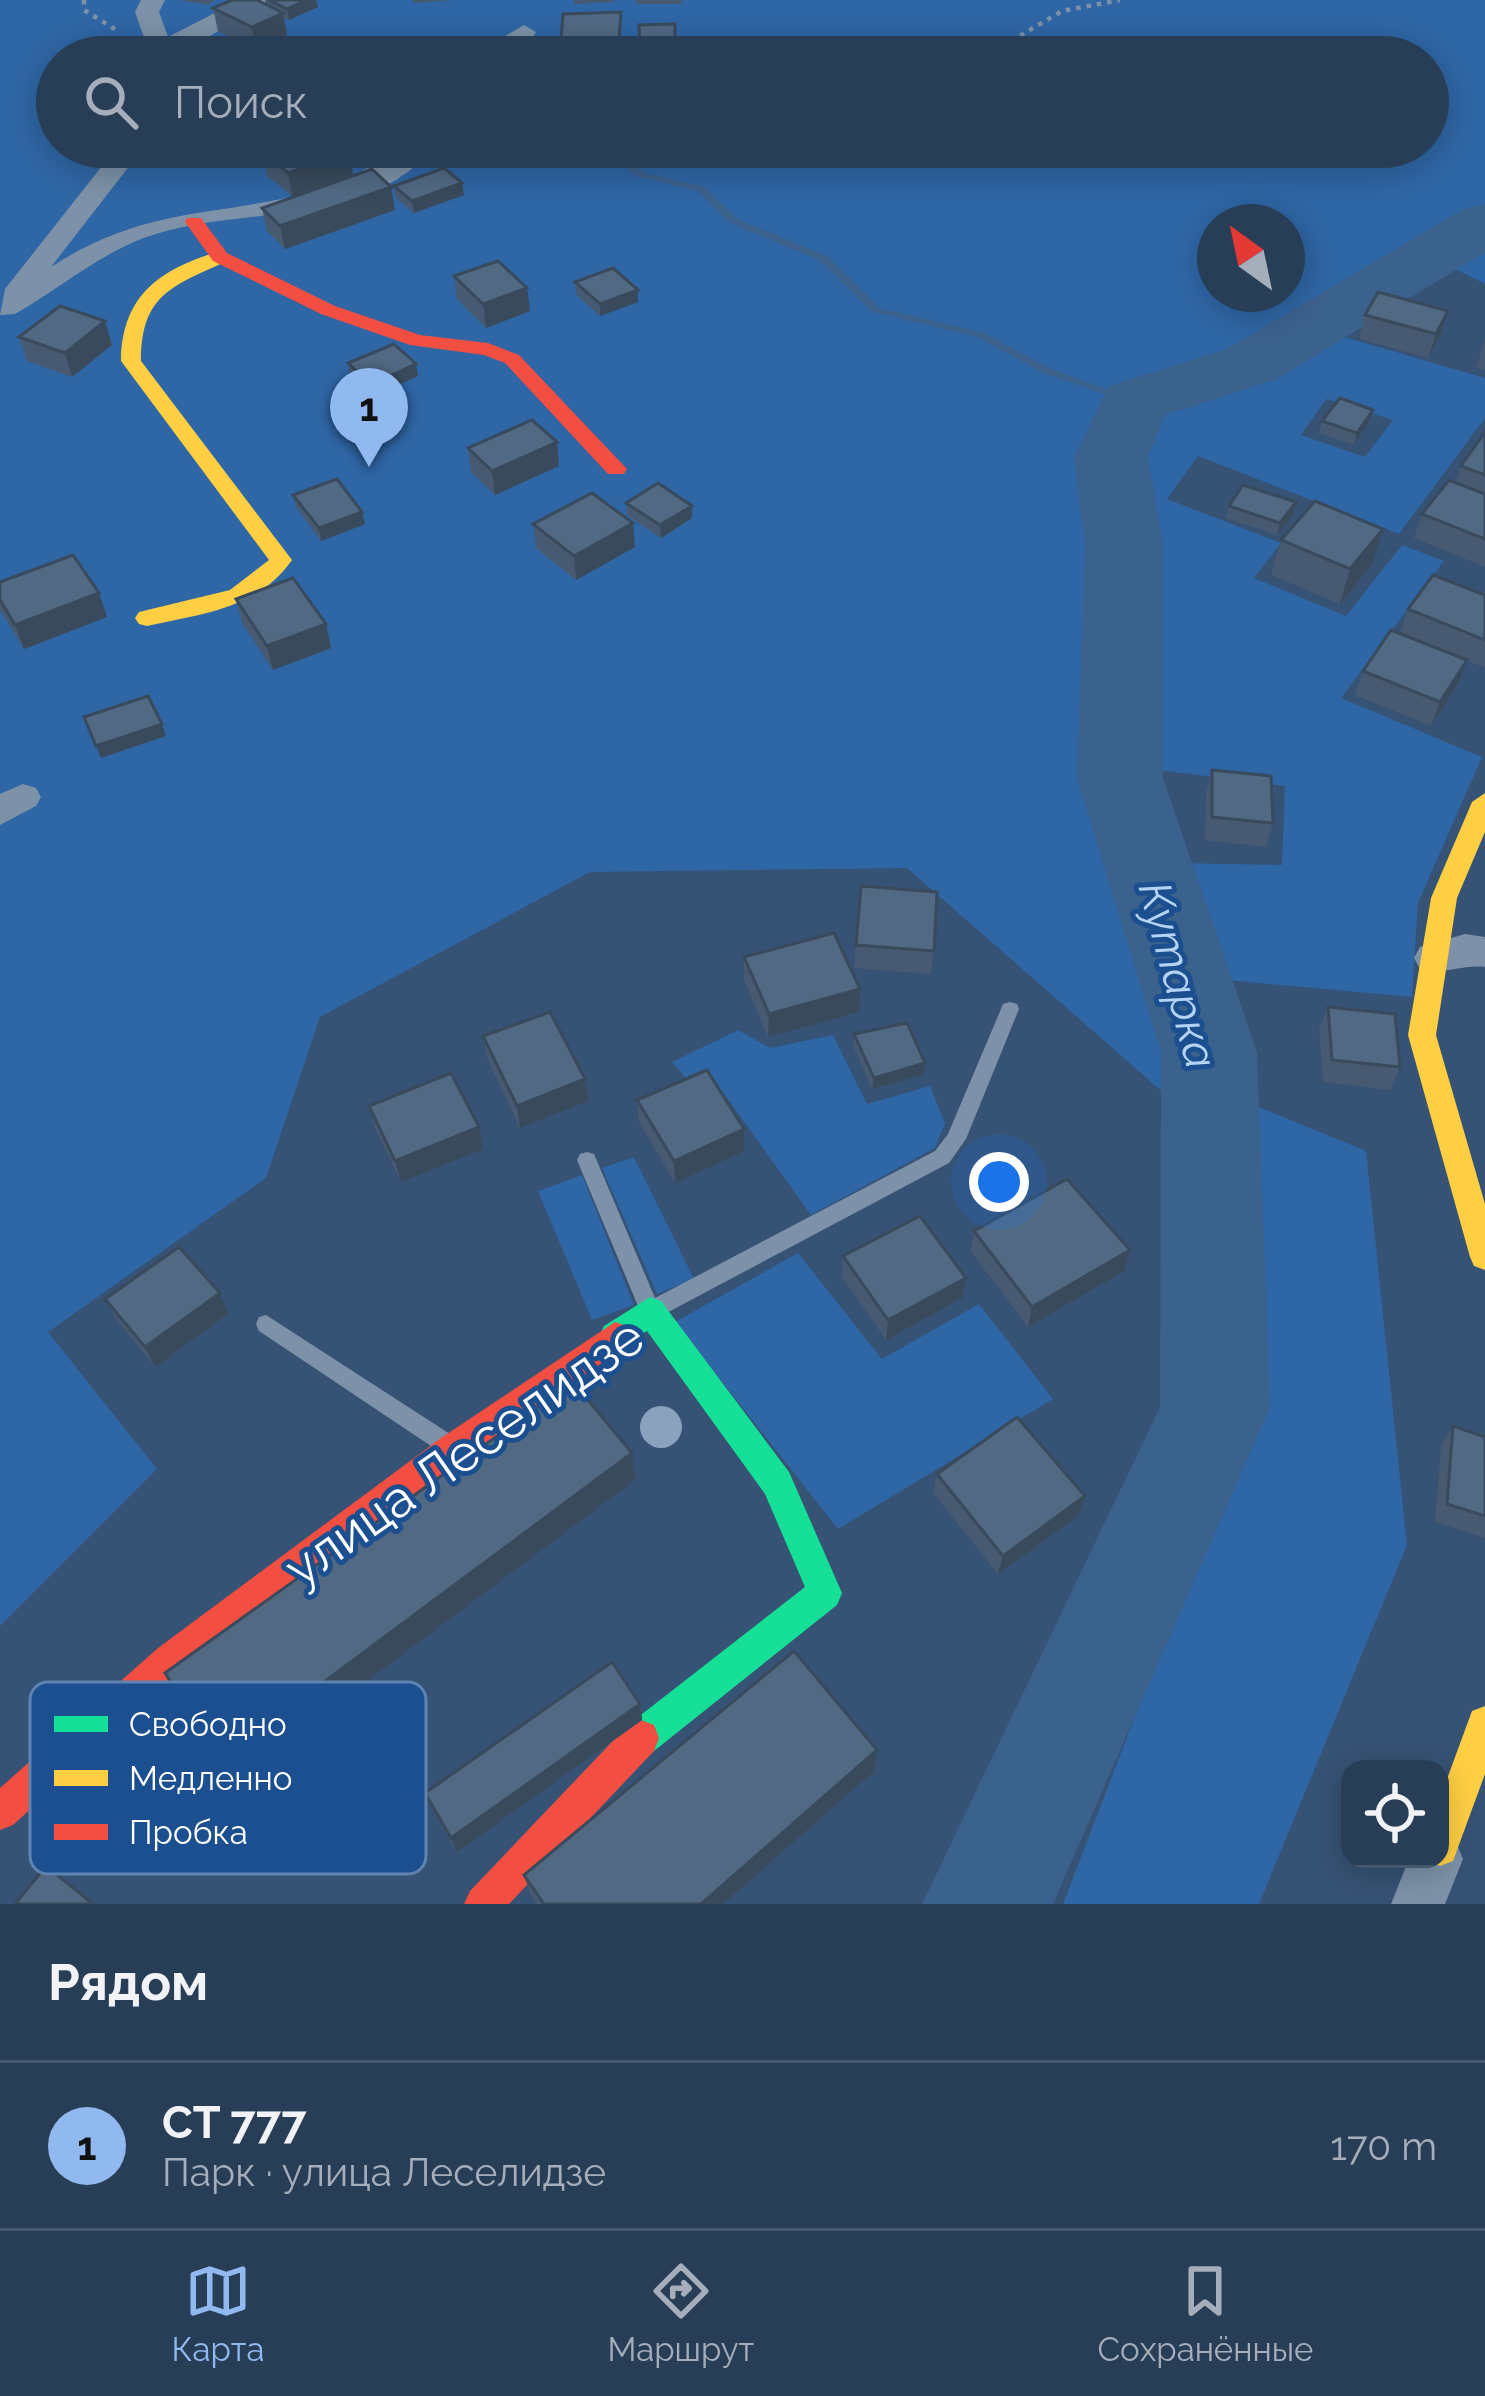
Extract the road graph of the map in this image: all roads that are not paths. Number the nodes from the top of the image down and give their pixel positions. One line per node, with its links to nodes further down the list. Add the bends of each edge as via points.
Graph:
1 (153, 0): 4 (street, via 147,12)
2 (258, 0): 5 (street)
3 (524, 32): 6 (street)
4 (156, 36)
5 (194, 36)
6 (517, 36)
7 (115, 168): 11 (street)
8 (396, 168): 9 (street, via 335,195)
9 (194, 222): 10 (street); 11 (street, via 110,244)
10 (220, 257): 12 (street, via 350,318 512,359); 13 (street, via 136,304 126,327 131,362 281,560 247,593)
11 (3, 311)
12 (616, 469)
13 (147, 618)
14 (1485, 802): 16 (street, via 1444,898)
15 (1485, 952): 16 (street)
16 (1434, 958): 19 (street, via 1422,1035)
17 (1010, 1009): 20 (lane, via 942,1157)
18 (587, 1160): 20 (lane)
19 (1485, 1257)
20 (650, 1311): 22 (street, улица Леселидзе); 29 (street, улица Леселидзе, via 777,1484 824,1593 630,1747)
21 (266, 1324): 22 (lane)
22 (452, 1449): 23 (street, улица Леселидзе)
23 (145, 1682)
24 (1485, 1724): 27 (street)
25 (30, 1785): 26 (street, улица Леселидзе)
26 (0, 1812)
27 (1449, 1823)
28 (1432, 1868): 30 (street)
29 (483, 1904)
30 (1418, 1904)

